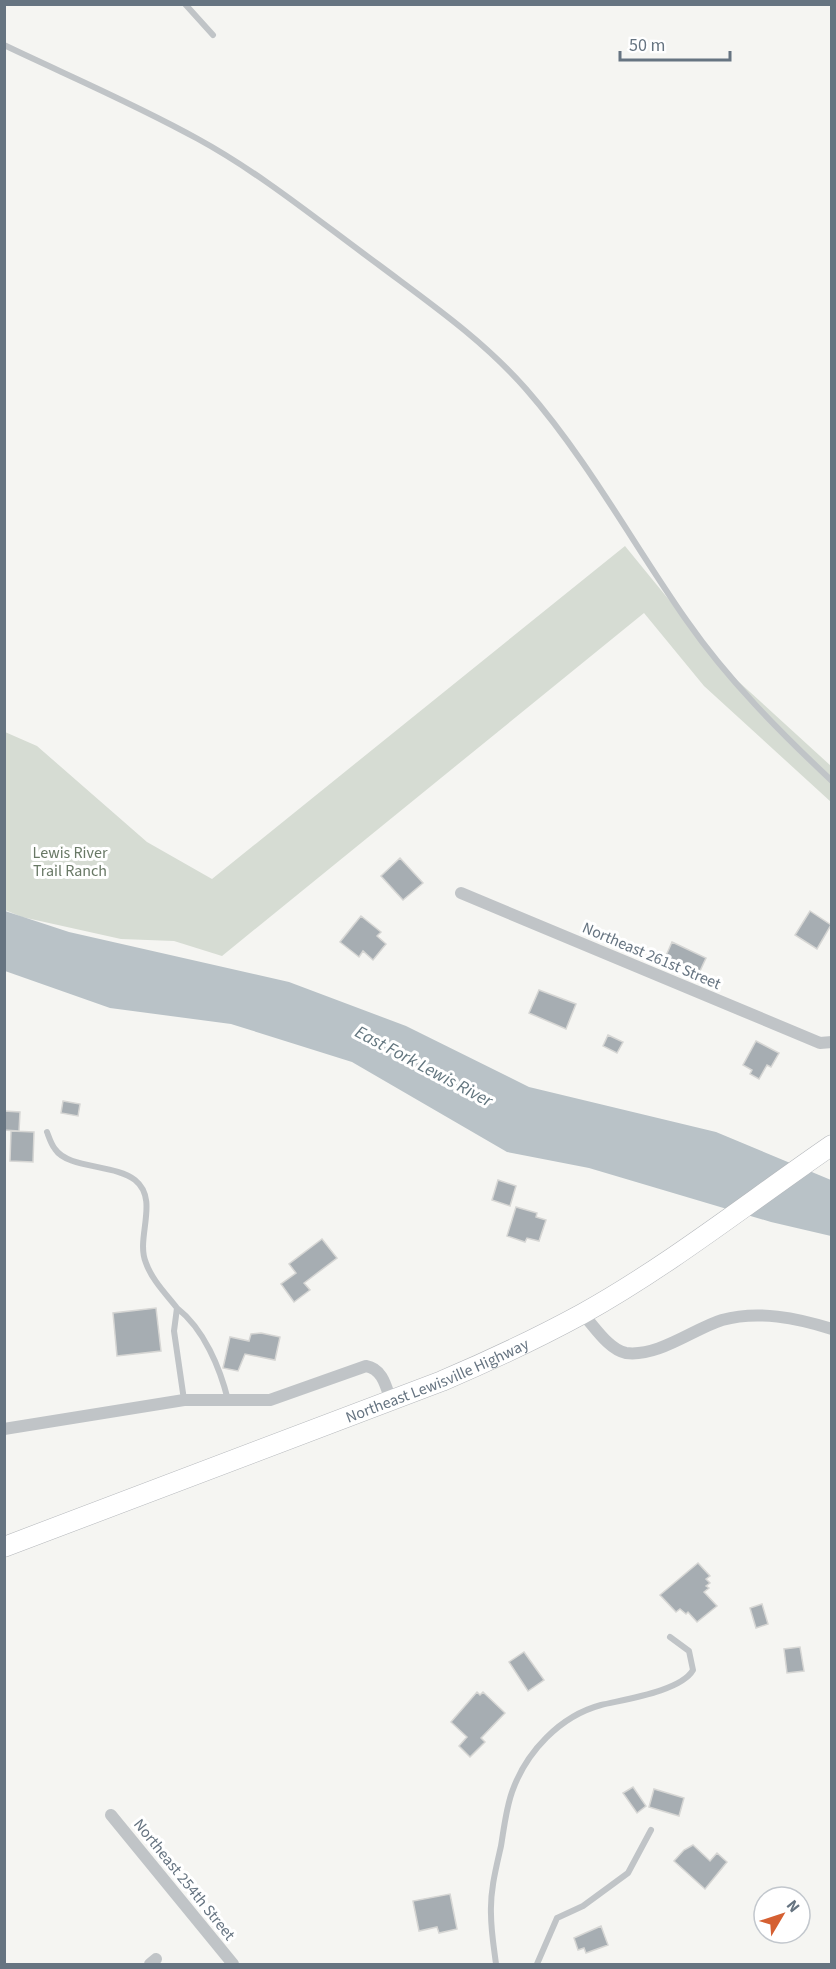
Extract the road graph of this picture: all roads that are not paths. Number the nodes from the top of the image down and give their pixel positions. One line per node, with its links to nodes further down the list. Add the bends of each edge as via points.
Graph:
1 (185, 4): 2 (lane)
2 (213, 35)
3 (4, 45): 4 (lane, via 200,140 277,191 480,342 525,387 562,434 688,623 722,666)
4 (831, 781)
5 (461, 893): 6 (street, Northeast 261st Street, via 820,1043)
6 (831, 1042)
7 (47, 1132): 9 (lane, via 55,1151 71,1160 135,1180 144,1192 147,1214 142,1246 146,1263)
8 (828, 1147): 10 (main road, Northeast Lewisville Highway, via 682,1251)
9 (177, 1308): 12 (lane, via 174,1331); 13 (lane, via 189,1318 208,1348)
10 (582, 1313): 11 (street, via 614,1348 625,1353 654,1349 722,1320 749,1315 790,1317); 14 (main road, Northeast Lewisville Highway, via 486,1362)
11 (831, 1329)
12 (184, 1400): 13 (street); 15 (street)
13 (229, 1401): 14 (street, via 270,1400 366,1366 381,1375)
14 (391, 1401): 16 (main road, Northeast Lewisville Highway)
15 (4, 1429)
16 (4, 1547)
17 (670, 1637): 21 (lane, via 689,1651 693,1670 688,1678 674,1687 575,1716 543,1742 519,1776 493,1881 491,1914)
18 (111, 1815): 20 (street, Northeast 254th Street)
19 (651, 1830): 22 (lane, via 628,1873 583,1906 557,1918)
20 (233, 1965)
21 (496, 1965)
22 (537, 1965)

